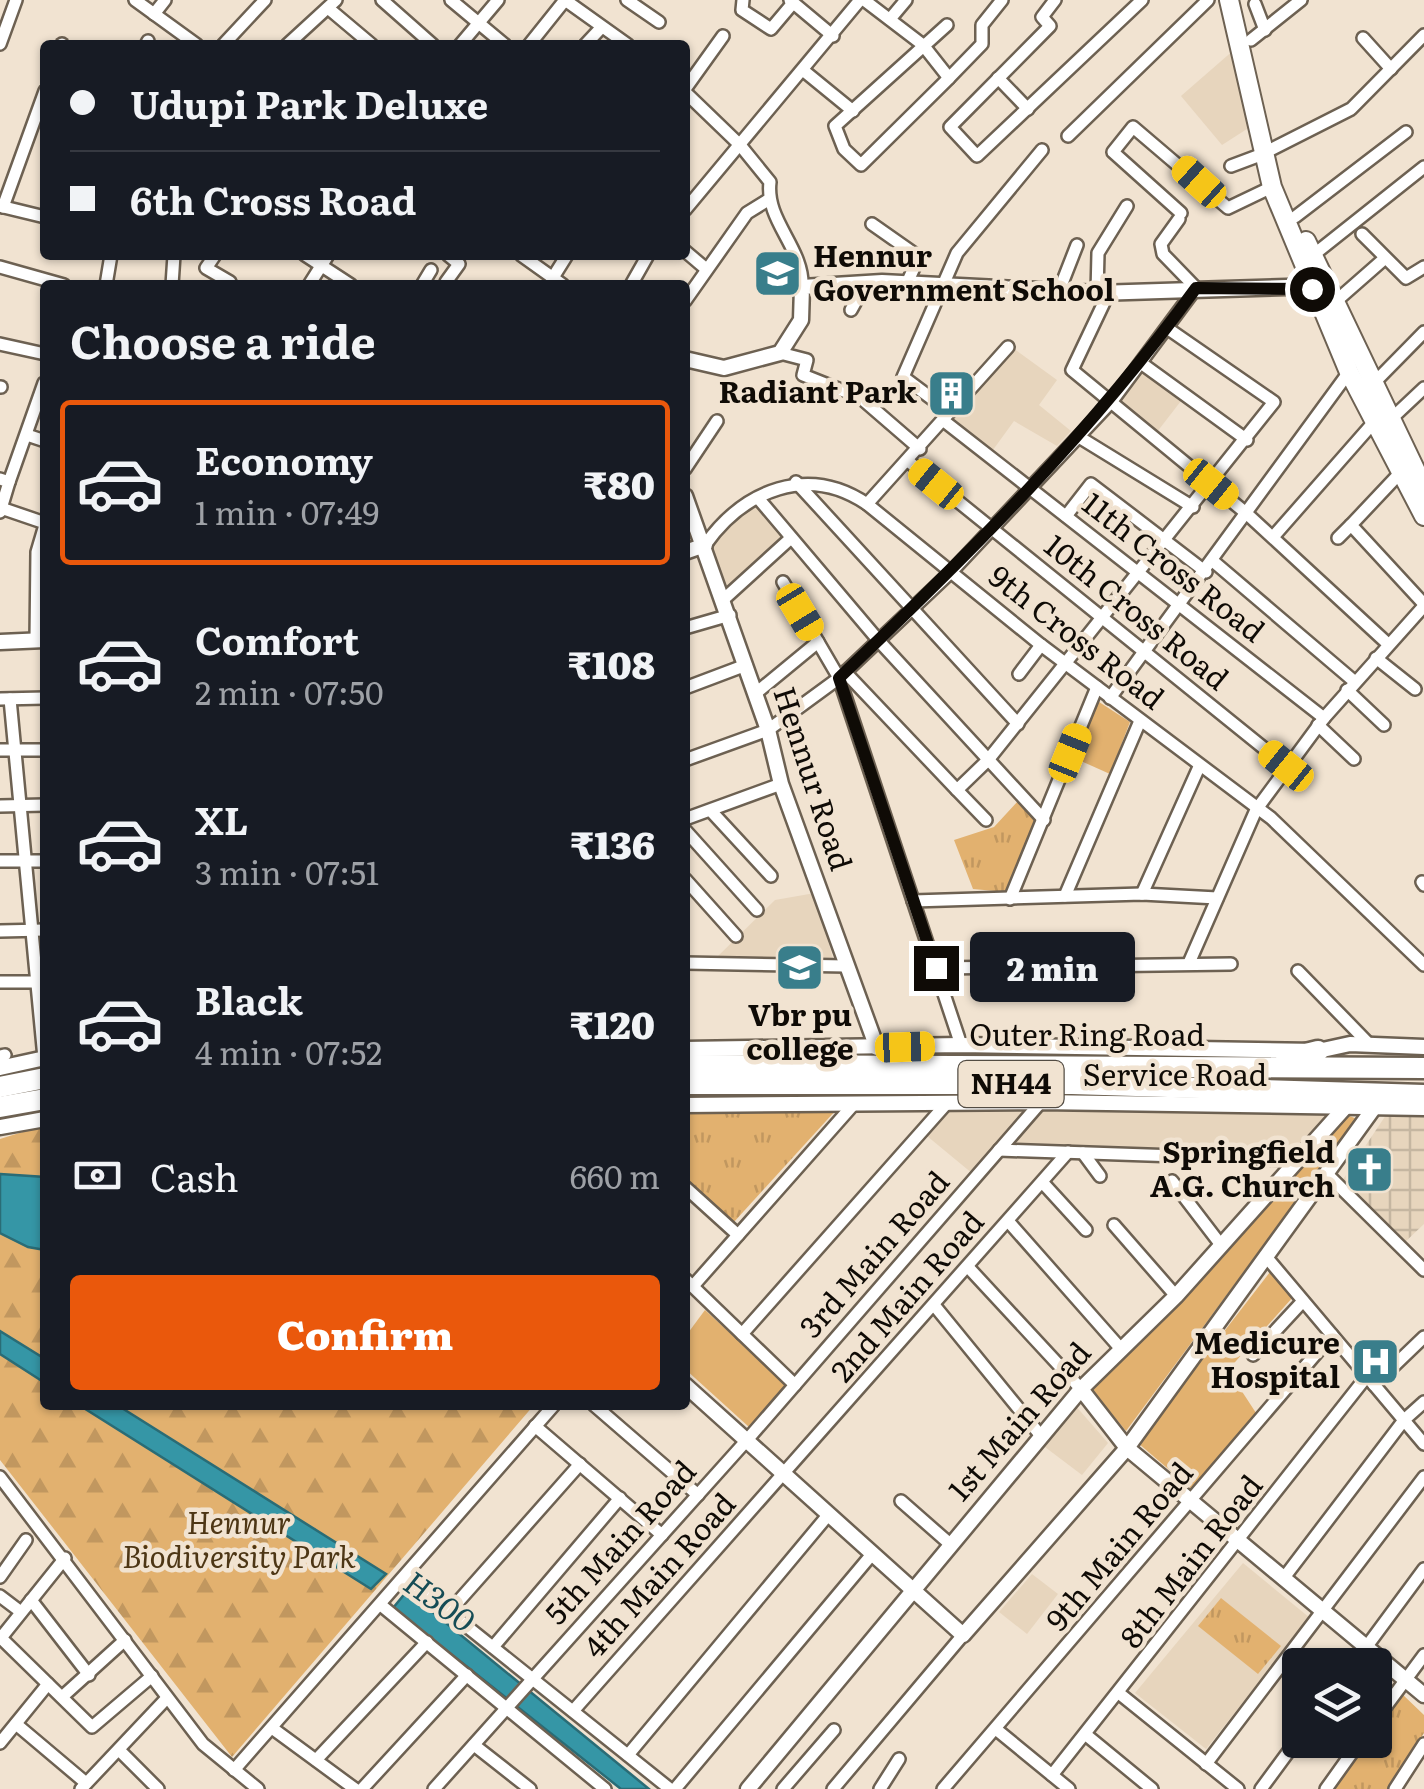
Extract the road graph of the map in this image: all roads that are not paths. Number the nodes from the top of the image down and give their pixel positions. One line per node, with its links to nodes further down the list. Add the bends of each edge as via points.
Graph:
1 (16, 0): 41 (street)
2 (135, 0): 21 (street)
3 (165, 0): 21 (street)
4 (265, 0): 32 (street)
5 (382, 0): 35 (street)
6 (451, 0): 24 (street)
7 (498, 0): 24 (street)
8 (565, 0): 26 (street); 38 (street)
9 (627, 0): 23 (street)
10 (743, 0): 18 (street, via 742,10 772,29)
11 (862, 0): 22 (street); 29 (street)
12 (906, 0): 22 (street)
13 (1002, 0): 46 (street, via 982,25 982,44)
14 (1055, 0): 47 (street, via 1042,17 1050,26)
15 (1142, 0): 51 (street)
16 (1208, 0): 54 (street)
17 (1301, 0): 43 (street)
18 (791, 1): 29 (street)
19 (1246, 3): 43 (main road)
20 (332, 4): 33 (street); 34 (street)
21 (154, 14): 31 (street)
22 (890, 19): 42 (street)
23 (659, 22)
24 (478, 23): 36 (street); 37 (street)
25 (946, 26): 42 (street)
26 (600, 29): 39 (street); 40 (street)
27 (1424, 35): 44 (street)
28 (723, 36): 48 (street)
29 (833, 36): 45 (street)
30 (1364, 38): 44 (street)
31 (189, 40)
32 (228, 40)
33 (296, 40)
34 (367, 40)
35 (427, 40)
36 (464, 40)
37 (498, 40)
38 (533, 40)
39 (589, 40)
40 (619, 40)
41 (0, 44)
42 (924, 45): 46 (street); 52 (street)
43 (1253, 47): 57 (main road)
44 (1391, 69): 57 (street, via 1350,108)
45 (804, 71): 52 (street); 55 (street)
46 (950, 78): 52 (street, via 860,164 844,149 836,126)
47 (998, 78): 51 (street); 51 (street, via 950,126 977,156)
48 (690, 83)
49 (690, 95): 55 (street)
50 (40, 104): 63 (street)
51 (1028, 109)
52 (853, 111)
53 (1406, 132): 66 (street)
54 (1068, 136)
55 (740, 145): 61 (street, via 770,182); 62 (street)
56 (1042, 150): 87 (street, via 957,253)
57 (1268, 152): 58 (street); 60 (main road); 66 (main road)
58 (1231, 166)
59 (1424, 167): 71 (street)
60 (1272, 187): 89 (main road); 90 (street, via 1228,208 1132,127 1113,152 1180,216 1161,244)
61 (768, 200): 78 (street, via 746,213); 88 (street, via 803,270)
62 (690, 204)
63 (2, 206): 65 (street)
64 (1128, 206): 93 (street, via 1098,252)
65 (40, 216)
66 (1295, 217): 71 (main road)
67 (872, 224): 86 (street, via 919,257)
68 (1362, 234): 72 (street)
69 (1077, 245): 91 (street)
70 (690, 256): 78 (street)
71 (1312, 256): 89 (main road)
72 (1384, 259): 77 (street, via 1406,278); 94 (street)
73 (212, 260): 81 (street, via 206,268)
74 (325, 260): 82 (street)
75 (528, 260): 84 (street)
76 (0, 267): 80 (street)
77 (1424, 267)
78 (705, 268): 92 (street)
79 (431, 270): 83 (street)
80 (46, 280)
81 (227, 280)
82 (346, 280)
83 (425, 280)
84 (555, 280)
85 (866, 283): 86 (street); 88 (street); 95 (street)
86 (907, 283): 87 (street)
87 (940, 285): 91 (street); 109 (street, via 903,377)
88 (802, 287): 102 (street, via 801,320)
89 (1318, 287): 90 (street); 94 (main road); 96 (main road)
90 (1196, 288): 93 (street); 97 (street)
91 (1059, 291): 93 (street)
92 (690, 293)
93 (1103, 293): 110 (street, via 1072,370)
94 (1334, 302): 96 (main road)
95 (851, 310)
96 (1337, 324): 105 (main road); 106 (main road)
97 (1167, 328): 104 (street); 117 (street, via 1274,402)
98 (1424, 332): 106 (street)
99 (0, 344): 101 (street)
100 (1008, 347): 111 (street)
101 (40, 353)
102 (780, 354): 103 (street, via 724,368); 118 (street, via 807,360 803,374 861,398)
103 (690, 360)
104 (1141, 363): 110 (street); 117 (street)
105 (1349, 372): 113 (main road); 132 (street)
106 (1371, 386): 113 (main road)
107 (1424, 388): 113 (street)
108 (40, 396): 114 (street)
109 (934, 401)
110 (1112, 401): 115 (street); 124 (street)
111 (944, 420): 118 (street); 125 (street, 11th Cross Road)
112 (717, 421): 119 (street)
113 (1382, 421): 121 (main road); 126 (main road); 138 (street)
114 (28, 435): 116 (street); 122 (street)
115 (1078, 437): 125 (street); 129 (street)
116 (40, 439)
117 (1247, 440): 124 (street)
118 (920, 449): 120 (street)
119 (690, 462)
120 (908, 462): 128 (street); 137 (street, 10th Cross Road)
121 (1400, 473): 134 (main road); 136 (street)
122 (4, 481): 131 (street)
123 (796, 482): 127 (street); 128 (street, via 822,482); 152 (street)
124 (1211, 484): 129 (street); 132 (street)
125 (1030, 488): 133 (street, 11th Cross Road); 137 (street)
126 (1424, 488)
127 (758, 498): 139 (street); 143 (street)
128 (866, 504): 146 (street, 9th Cross Road)
129 (1193, 507): 141 (street)
130 (690, 508): 143 (street, Hennur Road)
131 (1, 510): 135 (street)
132 (1246, 513): 138 (street); 145 (street)
133 (1066, 516): 141 (street, via 1091,484); 147 (street, 11th Cross Road)
134 (1424, 516)
135 (40, 522)
136 (1350, 526): 140 (street); 151 (street)
137 (992, 530): 146 (street); 154 (street, 10th Cross Road)
138 (1273, 536): 160 (street)
139 (791, 538): 149 (street); 157 (street)
140 (1338, 538)
141 (1168, 541): 145 (street); 147 (street)
142 (40, 542): 156 (street)
143 (705, 545): 144 (street); 149 (street, Hennur Road)
144 (690, 550)
145 (1210, 566): 150 (street); 169 (street)
146 (952, 572): 152 (street); 161 (street, 9th Cross Road)
147 (1141, 574): 150 (street, 11th Cross Road); 154 (street)
148 (783, 582): 159 (street)
149 (724, 599): 153 (street, Hennur Road)
150 (1179, 604): 162 (street); 177 (street, 11th Cross Road)
151 (1424, 605): 160 (street)
152 (910, 611): 157 (street); 178 (street)
153 (730, 615): 155 (street); 165 (street, Hennur Road)
154 (1104, 620): 162 (street, 10th Cross Road); 164 (street)
155 (690, 627)
156 (40, 640): 158 (street)
157 (879, 641): 167 (street); 186 (street)
158 (0, 642)
159 (818, 642): 167 (street); 172 (street)
160 (1388, 644): 163 (street)
161 (1041, 646): 164 (street, 9th Cross Road); 166 (street)
162 (1143, 650): 174 (street); 187 (street, 10th Cross Road)
163 (1376, 658): 169 (street); 171 (street)
164 (1067, 665): 170 (street, 9th Cross Road); 178 (street)
165 (746, 666): 168 (street); 172 (street, Hennur Road)
166 (1018, 674)
167 (842, 676): 180 (street); 190 (street); 209 (street)
168 (690, 686)
169 (1351, 686): 177 (street); 179 (street)
170 (1097, 687): 174 (street, 9th Cross Road); 198 (street)
171 (1415, 689)
172 (756, 693): 180 (street, Hennur Road)
173 (40, 698): 175 (street)
174 (1110, 698): 176 (street, 9th Cross Road)
175 (5, 699): 182 (street)
176 (1140, 721): 188 (street, 9th Cross Road); 206 (street)
177 (1321, 721): 185 (street, 11th Cross Road); 187 (street)
178 (1018, 724): 186 (street)
179 (1384, 725)
180 (768, 730): 184 (street); 189 (street, Hennur Road)
181 (0, 750): 182 (street)
182 (15, 750): 183 (street); 193 (street)
183 (40, 750)
184 (690, 758)
185 (1354, 759)
186 (988, 760): 190 (street); 198 (street)
187 (1286, 766): 194 (street)
188 (1199, 768): 194 (street, 9th Cross Road); 205 (street)
189 (781, 784): 195 (street); 219 (street, Hennur Road)
190 (957, 790): 197 (street)
191 (40, 805): 193 (street)
192 (0, 806): 193 (street)
193 (20, 806): 200 (street)
194 (1256, 810): 207 (street); 218 (street, 9th Cross Road)
195 (712, 811): 196 (street); 203 (street)
196 (690, 818)
197 (986, 820)
198 (1044, 820): 208 (street)
199 (690, 836): 210 (street)
200 (25, 861): 201 (street); 202 (street); 211 (street)
201 (40, 861)
202 (0, 862)
203 (772, 876)
204 (690, 884): 213 (street)
205 (1142, 894): 206 (street); 207 (street)
206 (1065, 896): 208 (street)
207 (1217, 898): 215 (street)
208 (1010, 899): 209 (street)
209 (913, 901): 220 (street)
210 (756, 910)
211 (38, 930): 212 (street); 217 (street)
212 (0, 931)
213 (736, 936)
214 (690, 963): 219 (street)
215 (1189, 963): 216 (street); 220 (street)
216 (1231, 964)
217 (40, 965)
218 (1424, 965)
219 (846, 966): 227 (street, Hennur Road)
220 (936, 968): 224 (street)
221 (1298, 971): 225 (street)
222 (0, 982): 223 (street)
223 (40, 982)
224 (961, 1045): 227 (street, Service Road); 229 (street, Service Road)
225 (1370, 1045): 226 (street, Service Road); 229 (street, Service Road)
226 (1424, 1047)
227 (878, 1048): 228 (street, Service Road)
228 (690, 1049)
229 (1318, 1052): 234 (highway)
230 (2, 1060): 231 (street)
231 (40, 1065)
232 (690, 1066): 234 (highway, Outer Ring Road / NH44)
233 (40, 1067): 238 (highway)
234 (1250, 1067): 235 (highway, NH44)
235 (1424, 1068)
236 (690, 1084): 239 (highway, Outer Ring Road / NH44)
237 (1424, 1086): 241 (highway, via 1343,1086)
238 (0, 1087)
239 (1305, 1089): 241 (highway, Outer Ring Road / NH44); 246 (highway)
240 (1424, 1095): 241 (highway, NH44)
241 (1342, 1098): 246 (street, Service Road); 248 (street, Service Road); 256 (street, 1st Main Road)
242 (40, 1101): 249 (highway)
243 (1040, 1102): 245 (street, Service Road); 246 (street, Service Road); 253 (street, 3rd Main Road)
244 (690, 1104): 247 (street, Service Road)
245 (946, 1104): 247 (street, Service Road); 275 (street)
246 (1278, 1104)
247 (853, 1105): 265 (street)
248 (1376, 1105): 250 (street, Service Road); 257 (street)
249 (0, 1107)
250 (1424, 1108)
251 (40, 1120): 252 (street)
252 (0, 1127)
253 (999, 1150): 254 (street); 281 (street, 3rd Main Road)
254 (1068, 1152): 255 (street); 260 (street, 2nd Main Road)
255 (1082, 1153): 256 (street); 258 (street)
256 (1297, 1160): 266 (street, 1st Main Road)
257 (1328, 1175): 267 (street); 269 (street)
258 (1100, 1176)
259 (1172, 1182): 266 (street)
260 (1042, 1183): 262 (street, 2nd Main Road); 264 (street)
261 (690, 1193): 265 (street)
262 (1008, 1222): 268 (street, 2nd Main Road); 278 (street)
263 (1114, 1225): 272 (street)
264 (1086, 1230)
265 (738, 1236): 270 (street)
266 (1221, 1246): 272 (street, 1st Main Road)
267 (1268, 1259): 273 (street); 292 (street)
268 (968, 1267): 274 (street, 2nd Main Road); 283 (street)
269 (1424, 1270)
270 (690, 1281)
271 (690, 1283): 275 (street)
272 (1176, 1296): 278 (street, 1st Main Road)
273 (1303, 1300): 276 (street); 279 (street)
274 (934, 1305): 289 (street); 294 (street, 2nd Main Road)
275 (742, 1334): 281 (street)
276 (1332, 1335): 280 (street); 300 (street, 9th Main Road)
277 (1424, 1337): 280 (street, 8th Main Road)
278 (1121, 1350): 283 (street, 1st Main Road)
279 (1253, 1355)
280 (1371, 1380): 287 (street); 304 (street, 8th Main Road)
281 (795, 1385): 290 (street, 3rd Main Road)
282 (690, 1389): 290 (street)
283 (1081, 1389): 289 (street, 1st Main Road); 292 (street)
284 (1424, 1402): 287 (street)
285 (550, 1410): 288 (street)
286 (600, 1410): 297 (street)
287 (1404, 1420): 291 (street); 311 (street)
288 (536, 1426): 293 (street); 310 (street)
289 (1041, 1436): 305 (street, 1st Main Road)
290 (747, 1440): 294 (street); 297 (street, 5th Main Road)
291 (1424, 1444)
292 (1126, 1448): 300 (street); 319 (street)
293 (580, 1464): 298 (street); 317 (street)
294 (785, 1474): 301 (street); 339 (street, 4th Main Road)
295 (0, 1476): 307 (street)
296 (1424, 1477): 318 (street)
297 (698, 1495): 302 (street, 5th Main Road)
298 (620, 1498): 302 (street); 323 (street)
299 (900, 1502): 305 (street)
300 (1192, 1502): 304 (street); 343 (street, 9th Main Road)
301 (830, 1514): 306 (street); 349 (street)
302 (662, 1534): 331 (street, 5th Main Road)
303 (26, 1540): 309 (street)
304 (1239, 1543): 311 (street); 333 (street, 8th Main Road)
305 (950, 1544): 312 (street, 1st Main Road)
306 (873, 1553): 312 (street); 365 (street)
307 (65, 1558): 314 (street); 321 (street)
308 (1424, 1569): 324 (street)
309 (0, 1577)
310 (405, 1577): 315 (street); 317 (street)
311 (1283, 1579): 318 (street)
312 (913, 1588): 319 (street); 366 (street, 1st Main Road)
313 (0, 1596): 316 (street)
314 (31, 1600): 316 (street); 327 (street)
315 (382, 1606): 322 (street); 341 (street)
316 (22, 1612): 320 (street)
317 (449, 1612): 323 (street)
318 (1325, 1613): 324 (street); 354 (street)
319 (963, 1635): 368 (street)
320 (0, 1638): 332 (street)
321 (125, 1640): 327 (street); 329 (street)
322 (426, 1642): 328 (street); 353 (street)
323 (493, 1648): 331 (street)
324 (1366, 1648)
325 (1424, 1654): 330 (street)
326 (1392, 1669): 330 (street)
327 (89, 1675): 335 (street)
328 (466, 1675): 338 (street); 361 (street)
329 (152, 1676): 335 (street, via 92,1727); 337 (street)
330 (1405, 1679): 334 (street); 336 (street)
331 (533, 1680): 338 (street, 5th Main Road); 339 (street)
332 (48, 1684): 335 (street); 340 (street)
333 (1120, 1694): 344 (street, 8th Main Road); 354 (street)
334 (1424, 1695)
335 (62, 1697)
336 (1392, 1697)
337 (166, 1699): 348 (street); 355 (street)
338 (507, 1708): 347 (street, 5th Main Road); 364 (street)
339 (573, 1712): 349 (street)
340 (16, 1724): 345 (street); 358 (street)
341 (272, 1728): 353 (street); 355 (street)
342 (834, 1730): 367 (street)
343 (997, 1730): 356 (street); 370 (street, 9th Main Road)
344 (1086, 1734): 356 (street, 8th Main Road); 372 (street)
345 (0, 1744)
346 (1424, 1744): 376 (street)
347 (474, 1745): 357 (street, 5th Main Road); 363 (street)
348 (119, 1750): 358 (street); 359 (street)
349 (628, 1755): 365 (street)
350 (1284, 1758): 374 (street)
351 (1348, 1758): 375 (street)
352 (900, 1759): 369 (street)
353 (316, 1760): 361 (street)
354 (1206, 1764): 373 (street)
355 (234, 1770): 360 (street)
356 (1052, 1775): 371 (street)
357 (438, 1784): 362 (street)
358 (83, 1787)
359 (158, 1789)
360 (258, 1789)
361 (359, 1789)
362 (454, 1789)
363 (530, 1789)
364 (606, 1789)
365 (672, 1789)
366 (748, 1789)
367 (783, 1789)
368 (834, 1789)
369 (880, 1789)
370 (943, 1789)
371 (1069, 1789)
372 (1152, 1789)
373 (1238, 1789)
374 (1261, 1789)
375 (1326, 1789)
376 (1394, 1789)

